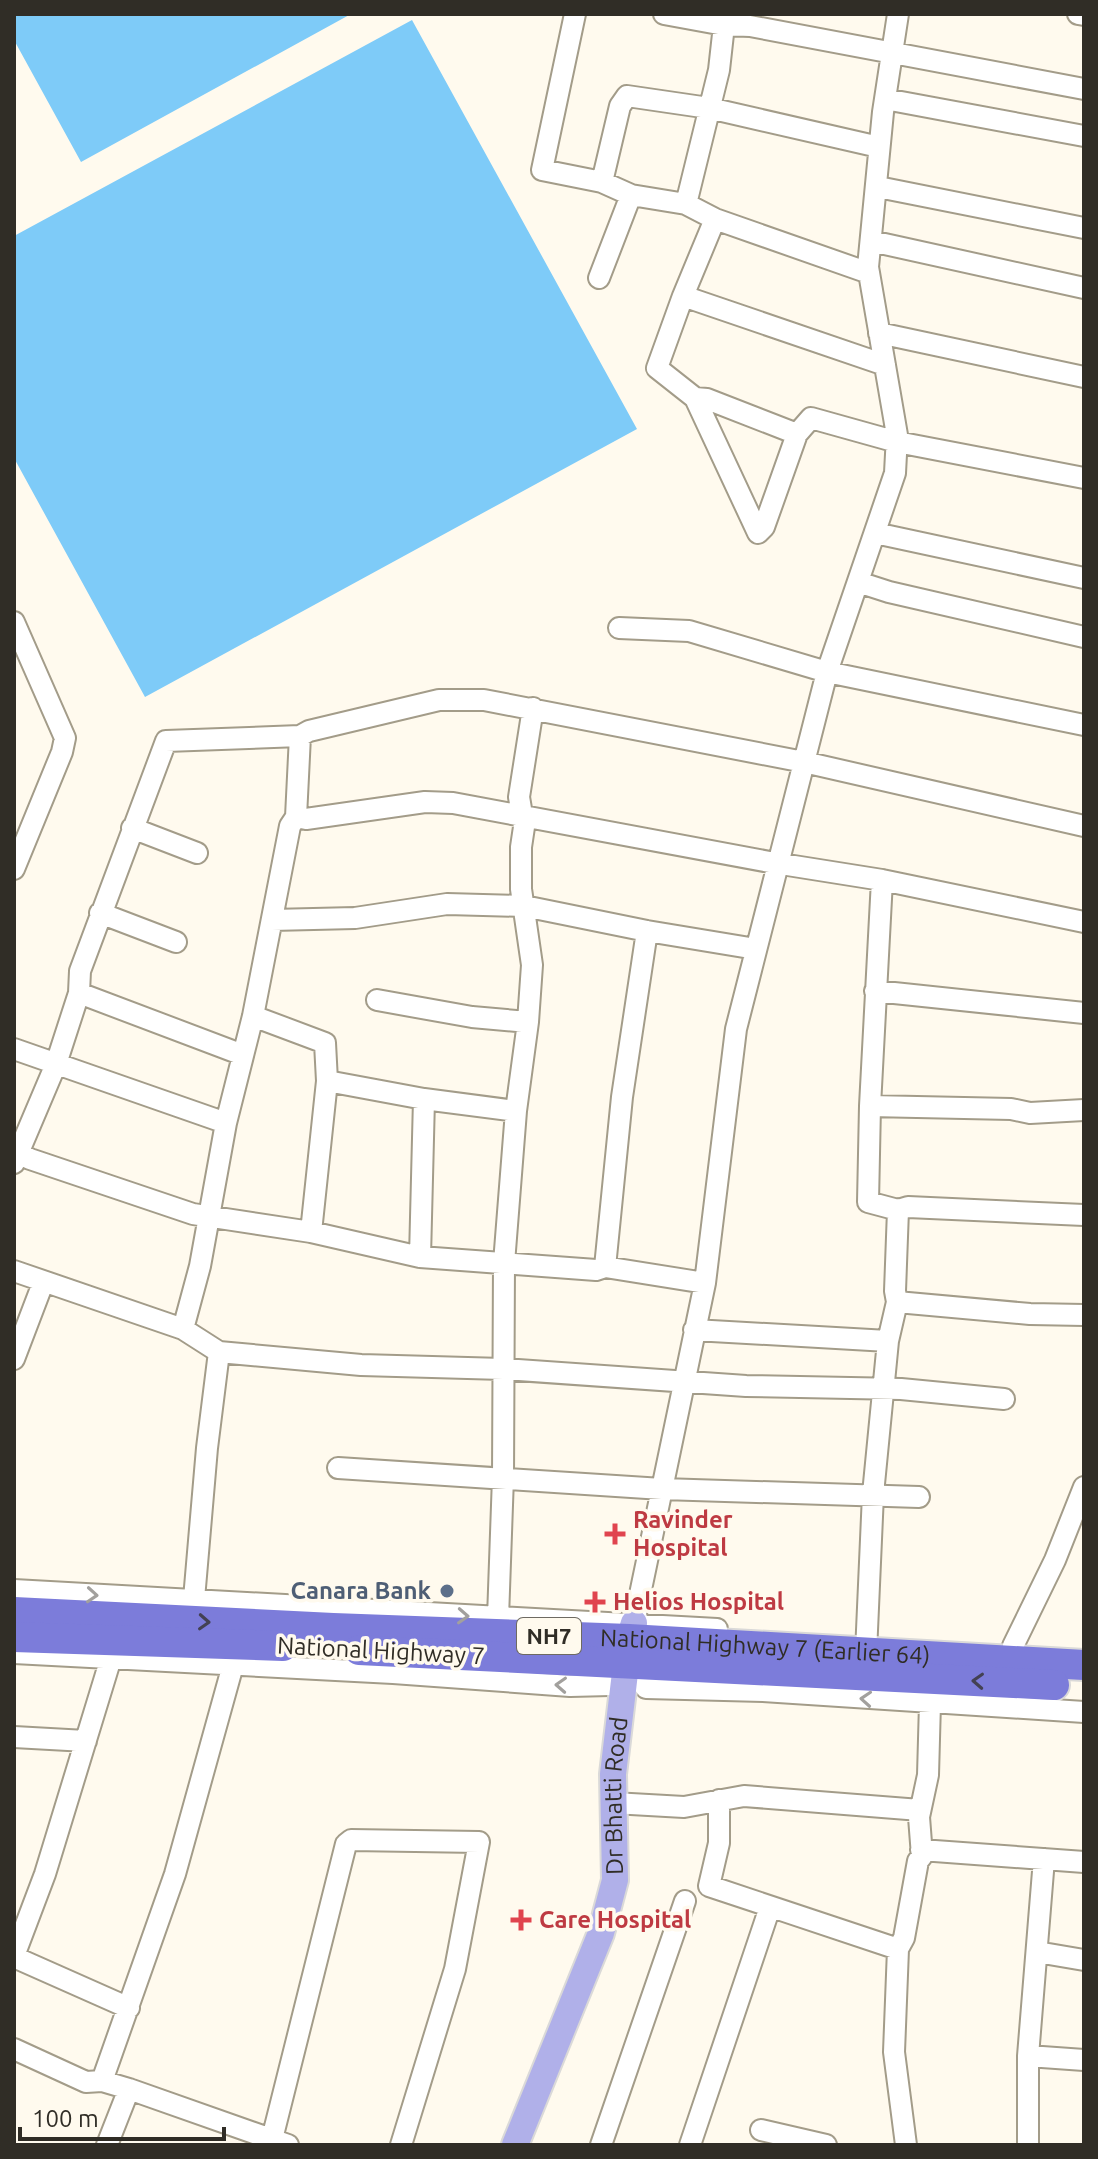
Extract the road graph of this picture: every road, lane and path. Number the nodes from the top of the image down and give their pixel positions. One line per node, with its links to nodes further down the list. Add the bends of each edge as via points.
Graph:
1 (575, 14): 11 (street, via 541,169)
2 (664, 14): 4 (street)
3 (898, 14): 5 (street)
4 (724, 25): 5 (street); 8 (street)
5 (894, 53): 6 (street); 7 (street)
6 (1084, 89)
7 (885, 99): 9 (street); 10 (street)
8 (709, 108): 10 (street); 11 (street, via 627,96); 14 (street)
9 (1084, 136)
10 (879, 147): 12 (street)
11 (602, 182): 13 (street)
12 (878, 187): 16 (street); 17 (street)
13 (631, 195): 14 (street); 19 (street)
14 (686, 204): 15 (street)
15 (715, 219): 18 (street); 21 (street)
16 (1084, 228)
17 (871, 241): 18 (street); 20 (street)
18 (869, 273): 22 (street)
19 (599, 278)
20 (1084, 288)
21 (683, 296): 23 (street); 25 (street, via 657,368)
22 (879, 333): 23 (street); 24 (street)
23 (885, 365): 27 (street)
24 (1084, 377)
25 (695, 398): 26 (street); 26 (street, via 758,533)
26 (797, 434): 27 (street, via 817,418)
27 (897, 442): 28 (street); 29 (street, via 895,473)
28 (1084, 478)
29 (875, 533): 30 (street); 31 (street)
30 (1084, 577)
31 (858, 582): 34 (street); 35 (street); 36 (street)
32 (14, 622): 47 (street, via 65,738)
33 (619, 628): 36 (street, via 689,631)
34 (1084, 630)
35 (1084, 637)
36 (827, 672): 38 (street); 40 (street)
37 (533, 708): 39 (street, via 439,700); 40 (street); 41 (street)
38 (1084, 725)
39 (300, 736): 42 (street); 44 (street, via 166,741)
40 (804, 762): 43 (street); 46 (street)
41 (520, 814): 42 (street, via 425,802); 46 (street); 49 (street)
42 (296, 817): 51 (street)
43 (1084, 826)
44 (132, 828): 45 (street); 50 (street)
45 (197, 853)
46 (778, 863): 48 (street); 55 (street)
47 (14, 869)
48 (882, 880): 52 (street); 56 (street)
49 (524, 906): 51 (street, via 447,904 355,918); 53 (street); 61 (street, via 532,965)
50 (100, 913): 54 (street); 57 (street, via 80,971)
51 (272, 920): 60 (street)
52 (1084, 922)
53 (647, 931): 55 (street); 78 (street, via 622,1097)
54 (176, 942)
55 (756, 949): 81 (street, via 736,1029)
56 (875, 991): 59 (street); 67 (street)
57 (79, 993): 63 (street); 64 (street)
58 (377, 1000): 61 (street)
59 (1084, 1013)
60 (253, 1016): 63 (street); 65 (street, via 325,1043)
61 (528, 1022): 69 (street)
62 (14, 1049): 64 (street)
63 (243, 1055): 70 (street)
64 (56, 1064): 70 (street); 71 (street)
65 (327, 1081): 66 (street); 75 (street)
66 (424, 1099): 69 (street); 76 (street)
67 (870, 1106): 68 (street, via 1030,1113); 72 (street, via 868,1202)
68 (1084, 1110)
69 (516, 1111): 77 (street)
70 (226, 1123): 74 (street)
71 (16, 1156): 74 (street)
72 (898, 1210): 73 (street); 82 (street)
73 (1084, 1215)
74 (208, 1216): 75 (street); 84 (street)
75 (311, 1232): 76 (street)
76 (420, 1257): 77 (street)
77 (504, 1263): 78 (street); 89 (street)
78 (605, 1267): 81 (street)
79 (14, 1271): 80 (street)
80 (43, 1283): 84 (street); 88 (street)
81 (705, 1283): 85 (street)
82 (897, 1302): 83 (street); 86 (street)
83 (1084, 1315)
84 (183, 1329): 87 (street)
85 (694, 1330): 86 (street); 90 (street)
86 (888, 1341): 91 (street)
87 (219, 1352): 89 (street, via 361,1365); 100 (street)
88 (14, 1359)
89 (503, 1369): 90 (street); 94 (street)
90 (684, 1380): 91 (street); 96 (street)
91 (884, 1390): 92 (street); 97 (street)
92 (1004, 1399)
93 (338, 1468): 94 (street)
94 (503, 1477): 96 (street); 102 (street)
95 (1084, 1487): 106 (street)
96 (662, 1489): 97 (street); 104 (street)
97 (873, 1494): 98 (street); 105 (street)
98 (919, 1497)
99 (14, 1590): 100 (street, one-way to 100)
100 (194, 1599): 102 (street, one-way to 102)
101 (14, 1612): 104 (highway, National Highway 7 (Earlier 64) / NH7, one-way to 104)
102 (498, 1618): 104 (street)
103 (14, 1637): 104 (highway, National Highway 7 / NH7)
104 (630, 1642): 105 (highway, National Highway 7 (Earlier 64) / NH7); 110 (street, one-way to 110, via 610,1685); 112 (highway, National Highway 7 / NH7, one-way to 104); 113 (street, one-way to 104, via 646,1688); 118 (main road, Dr Bhatti Road)
105 (866, 1645): 106 (street); 111 (highway, National Highway 7 (Earlier 64) / NH7)
106 (1013, 1646): 107 (street)
107 (1084, 1650)
108 (14, 1653): 109 (street)
109 (111, 1658): 110 (street); 116 (street)
110 (233, 1665): 129 (street, via 175,1874)
111 (1084, 1665)
112 (1084, 1686)
113 (930, 1703): 114 (street); 119 (street, via 928,1775)
114 (1084, 1712)
115 (14, 1737): 116 (street)
116 (86, 1741): 127 (street)
117 (719, 1800): 118 (street, via 684,1807); 119 (street, via 744,1796); 124 (street, via 719,1843 709,1886)
118 (613, 1803): 140 (main road, Dr Bhatti Road, via 615,1880 601,1933)
119 (920, 1810): 120 (street)
120 (921, 1850): 121 (street); 125 (street)
121 (1044, 1859): 122 (street); 126 (street)
122 (1084, 1862)
123 (685, 1901): 141 (street)
124 (770, 1907): 125 (street); 142 (street)
125 (898, 1949): 144 (street, via 894,2052)
126 (1037, 1952): 128 (street); 131 (street)
127 (14, 1957): 129 (street)
128 (1084, 1960)
129 (129, 2008): 133 (street)
130 (14, 2049): 133 (street, via 86,2082)
131 (1028, 2056): 132 (street); 145 (street)
132 (1084, 2060)
133 (102, 2081): 134 (street)
134 (129, 2089): 136 (street); 138 (street)
135 (761, 2130): 143 (street)
136 (248, 2138): 137 (street)
137 (280, 2142): 139 (street, via 346,1844 479,1842 455,1969)
138 (107, 2145)
139 (401, 2145)
140 (515, 2145)
141 (601, 2145)
142 (690, 2145)
143 (826, 2145)
144 (906, 2145)
145 (1028, 2145)

